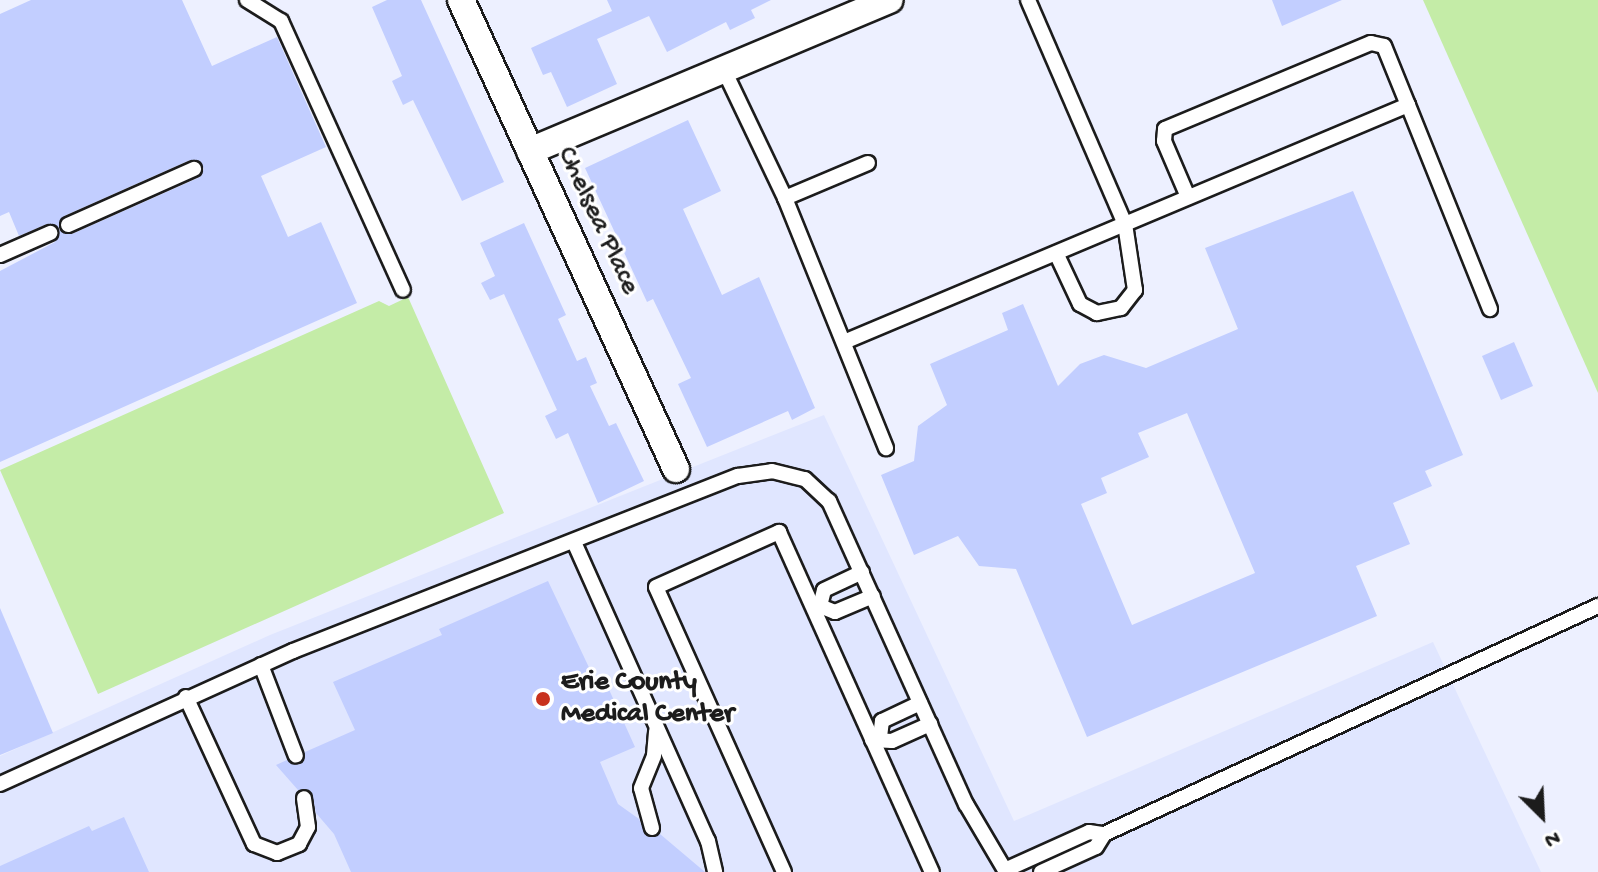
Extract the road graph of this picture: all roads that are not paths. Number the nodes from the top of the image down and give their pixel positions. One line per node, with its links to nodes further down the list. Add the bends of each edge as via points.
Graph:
1 (247, 0): 17 (lane, via 281,21)
2 (461, 0): 7 (street, Chelsea Place)
3 (890, 0): 5 (street)
4 (1028, 0): 12 (lane)
5 (724, 70): 7 (street); 11 (lane)
6 (1408, 105): 10 (lane); 10 (lane, via 1384,46 1371,43 1165,129 1164,141); 18 (lane)
7 (530, 151): 21 (street, Chelsea Place)
8 (868, 163): 11 (lane)
9 (194, 169): 13 (lane)
10 (1188, 197): 12 (lane)
11 (785, 198): 19 (lane)
12 (1125, 224): 15 (lane); 15 (lane, via 1135,290 1121,308 1097,313 1080,304)
13 (68, 225)
14 (50, 233): 16 (lane)
15 (1056, 253): 19 (lane)
16 (0, 255)
17 (403, 290)
18 (1490, 309)
19 (844, 342): 20 (lane)
20 (886, 448)
21 (676, 469)
22 (574, 542): 23 (lane, via 738,476 772,471 818,487); 27 (lane); 31 (lane)
23 (862, 572): 24 (lane); 26 (lane, via 824,590)
24 (873, 596): 26 (lane, via 835,612); 29 (lane)
25 (1598, 606): 37 (lane)
26 (817, 607): 32 (lane); 40 (lane, via 779,532 656,587)
27 (261, 665): 28 (lane); 33 (lane)
28 (186, 697): 34 (lane); 35 (lane, via 254,844 277,853 299,844 308,827)
29 (920, 703): 30 (lane); 32 (lane, via 882,721)
30 (930, 724): 32 (lane, via 892,741); 38 (lane, via 977,827)
31 (656, 727): 36 (lane, via 654,755 641,788); 39 (lane, via 708,841)
32 (876, 738): 41 (lane)
33 (296, 756)
34 (0, 784)
35 (304, 798)
36 (652, 828)
37 (1104, 834): 38 (lane, via 1089,832); 42 (lane, via 1096,847)
38 (1005, 871)
39 (715, 872)
40 (784, 872)
41 (932, 872)
42 (1041, 872)

